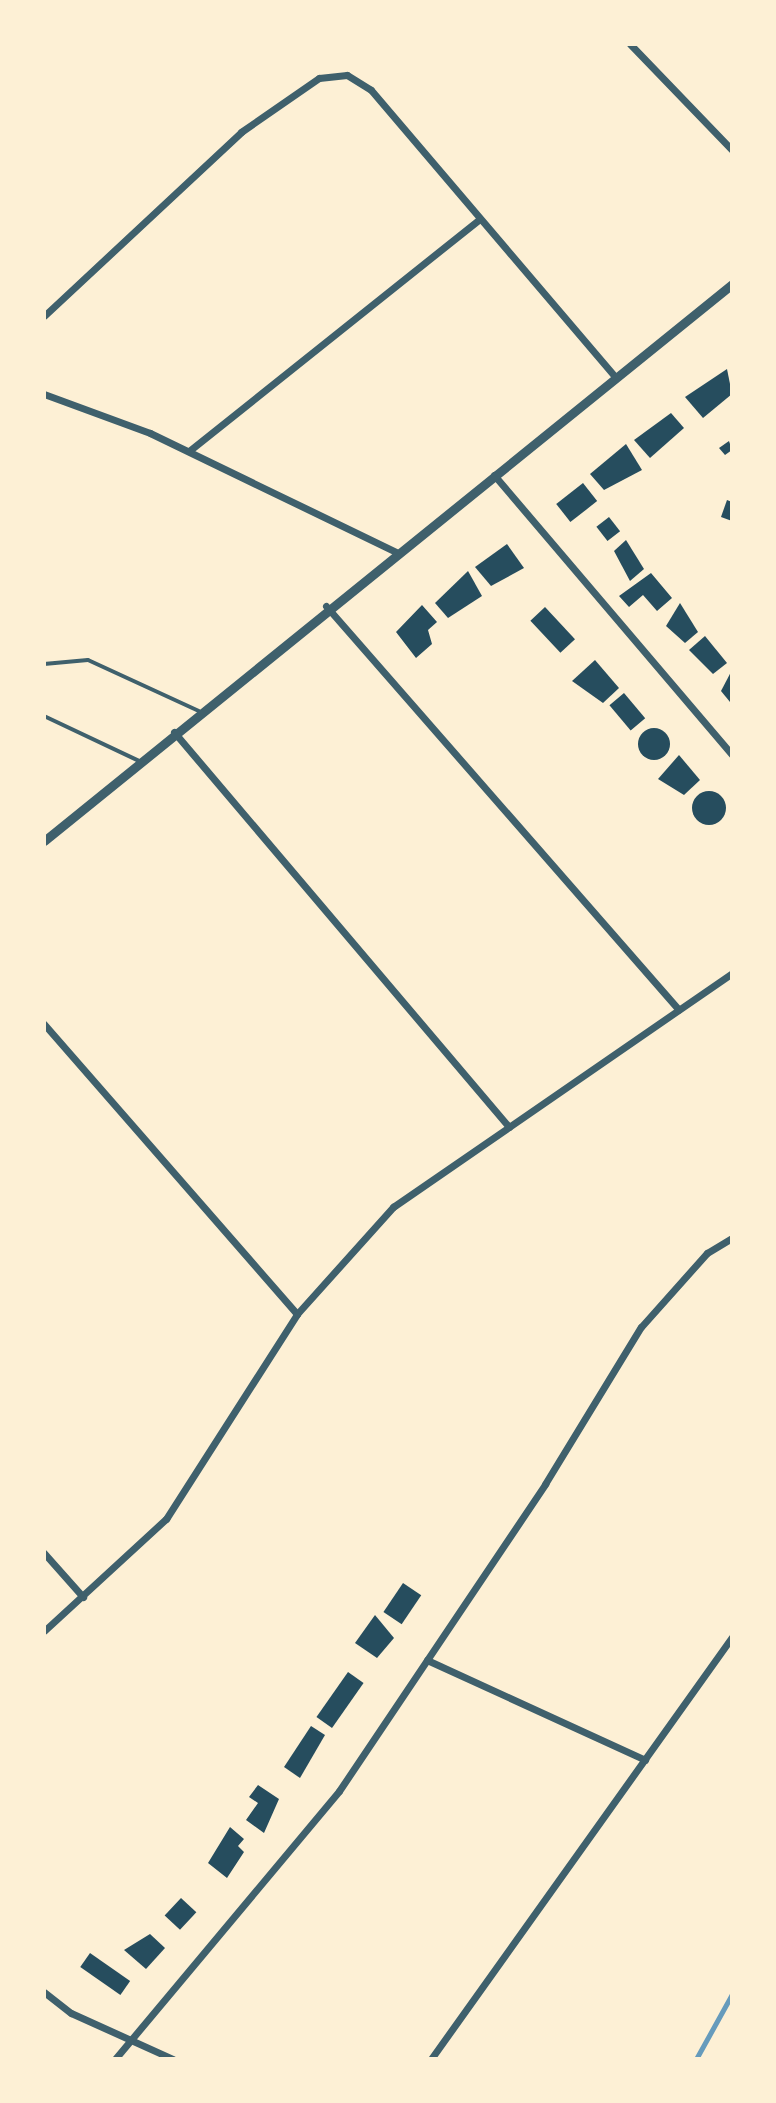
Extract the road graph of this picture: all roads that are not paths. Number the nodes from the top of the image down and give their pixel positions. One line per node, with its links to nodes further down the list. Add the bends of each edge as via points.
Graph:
1 (630, 44): 2 (street)
2 (732, 150)
3 (478, 220): 5 (street, via 371,90 347,75 319,78 241,132); 6 (street); 8 (street)
4 (732, 284): 6 (street)
5 (44, 316)
6 (615, 377): 9 (street)
7 (44, 394): 8 (street)
8 (189, 451): 10 (street)
9 (494, 475): 10 (street); 16 (street)
10 (396, 552): 11 (street)
11 (326, 606): 13 (street); 20 (street)
12 (44, 664): 13 (lane, via 88,660)
13 (199, 711): 15 (street)
14 (44, 716): 17 (lane)
15 (174, 732): 17 (street); 22 (street)
16 (732, 755)
17 (139, 761): 18 (street)
18 (44, 841)
19 (732, 973): 20 (street)
20 (679, 1010): 22 (street)
21 (44, 1024): 24 (street)
22 (509, 1127): 24 (street, via 393,1207)
23 (732, 1238): 29 (street, via 707,1253 641,1327)
24 (297, 1314): 26 (street, via 166,1519)
25 (44, 1553): 26 (street)
26 (83, 1597): 27 (street)
27 (44, 1631)
28 (732, 1637): 30 (street)
29 (427, 1660): 30 (street); 32 (street, via 282,1867)
30 (645, 1760): 35 (street)
31 (44, 1992): 32 (street)
32 (130, 2041): 33 (street); 34 (street)
33 (115, 2059)
34 (173, 2059)
35 (431, 2059)

